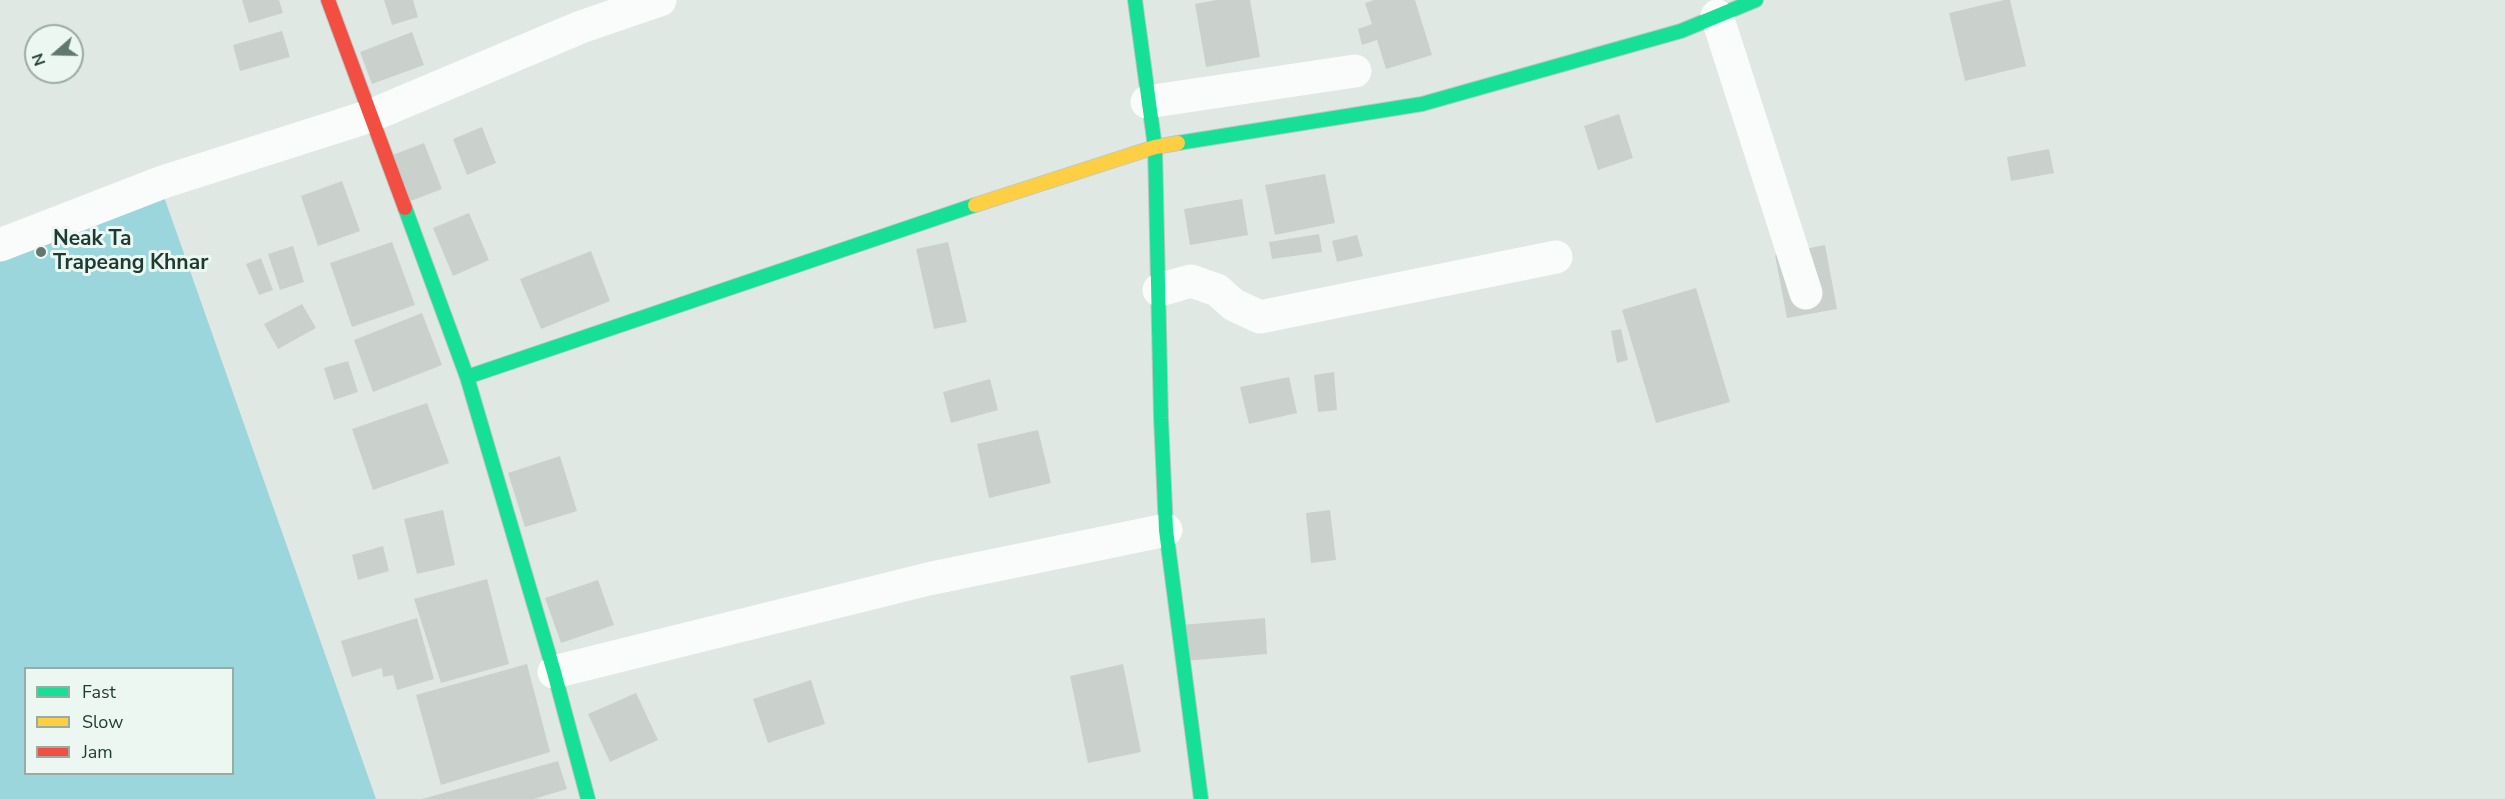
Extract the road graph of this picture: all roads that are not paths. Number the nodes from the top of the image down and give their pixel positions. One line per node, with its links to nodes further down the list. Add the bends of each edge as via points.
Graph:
1 (328, 0): 8 (street)
2 (660, 0): 8 (street, via 581,27)
3 (1135, 0): 7 (street)
4 (1756, 0): 5 (street)
5 (1716, 16): 9 (street, via 1681,31 1422,104); 13 (street)
6 (1355, 71): 7 (street)
7 (1147, 102): 9 (street)
8 (370, 116): 10 (street, via 163,182); 14 (street)
9 (1155, 147): 12 (street); 14 (street, via 912,225)
10 (0, 245)
11 (1556, 257): 12 (street, via 1260,317 1234,305 1217,290 1191,281)
12 (1159, 290): 15 (street)
13 (1806, 293)
14 (467, 377): 16 (street)
15 (1166, 530): 16 (street, via 928,579); 18 (street)
16 (554, 672): 17 (street)
17 (588, 799)
18 (1201, 799)

